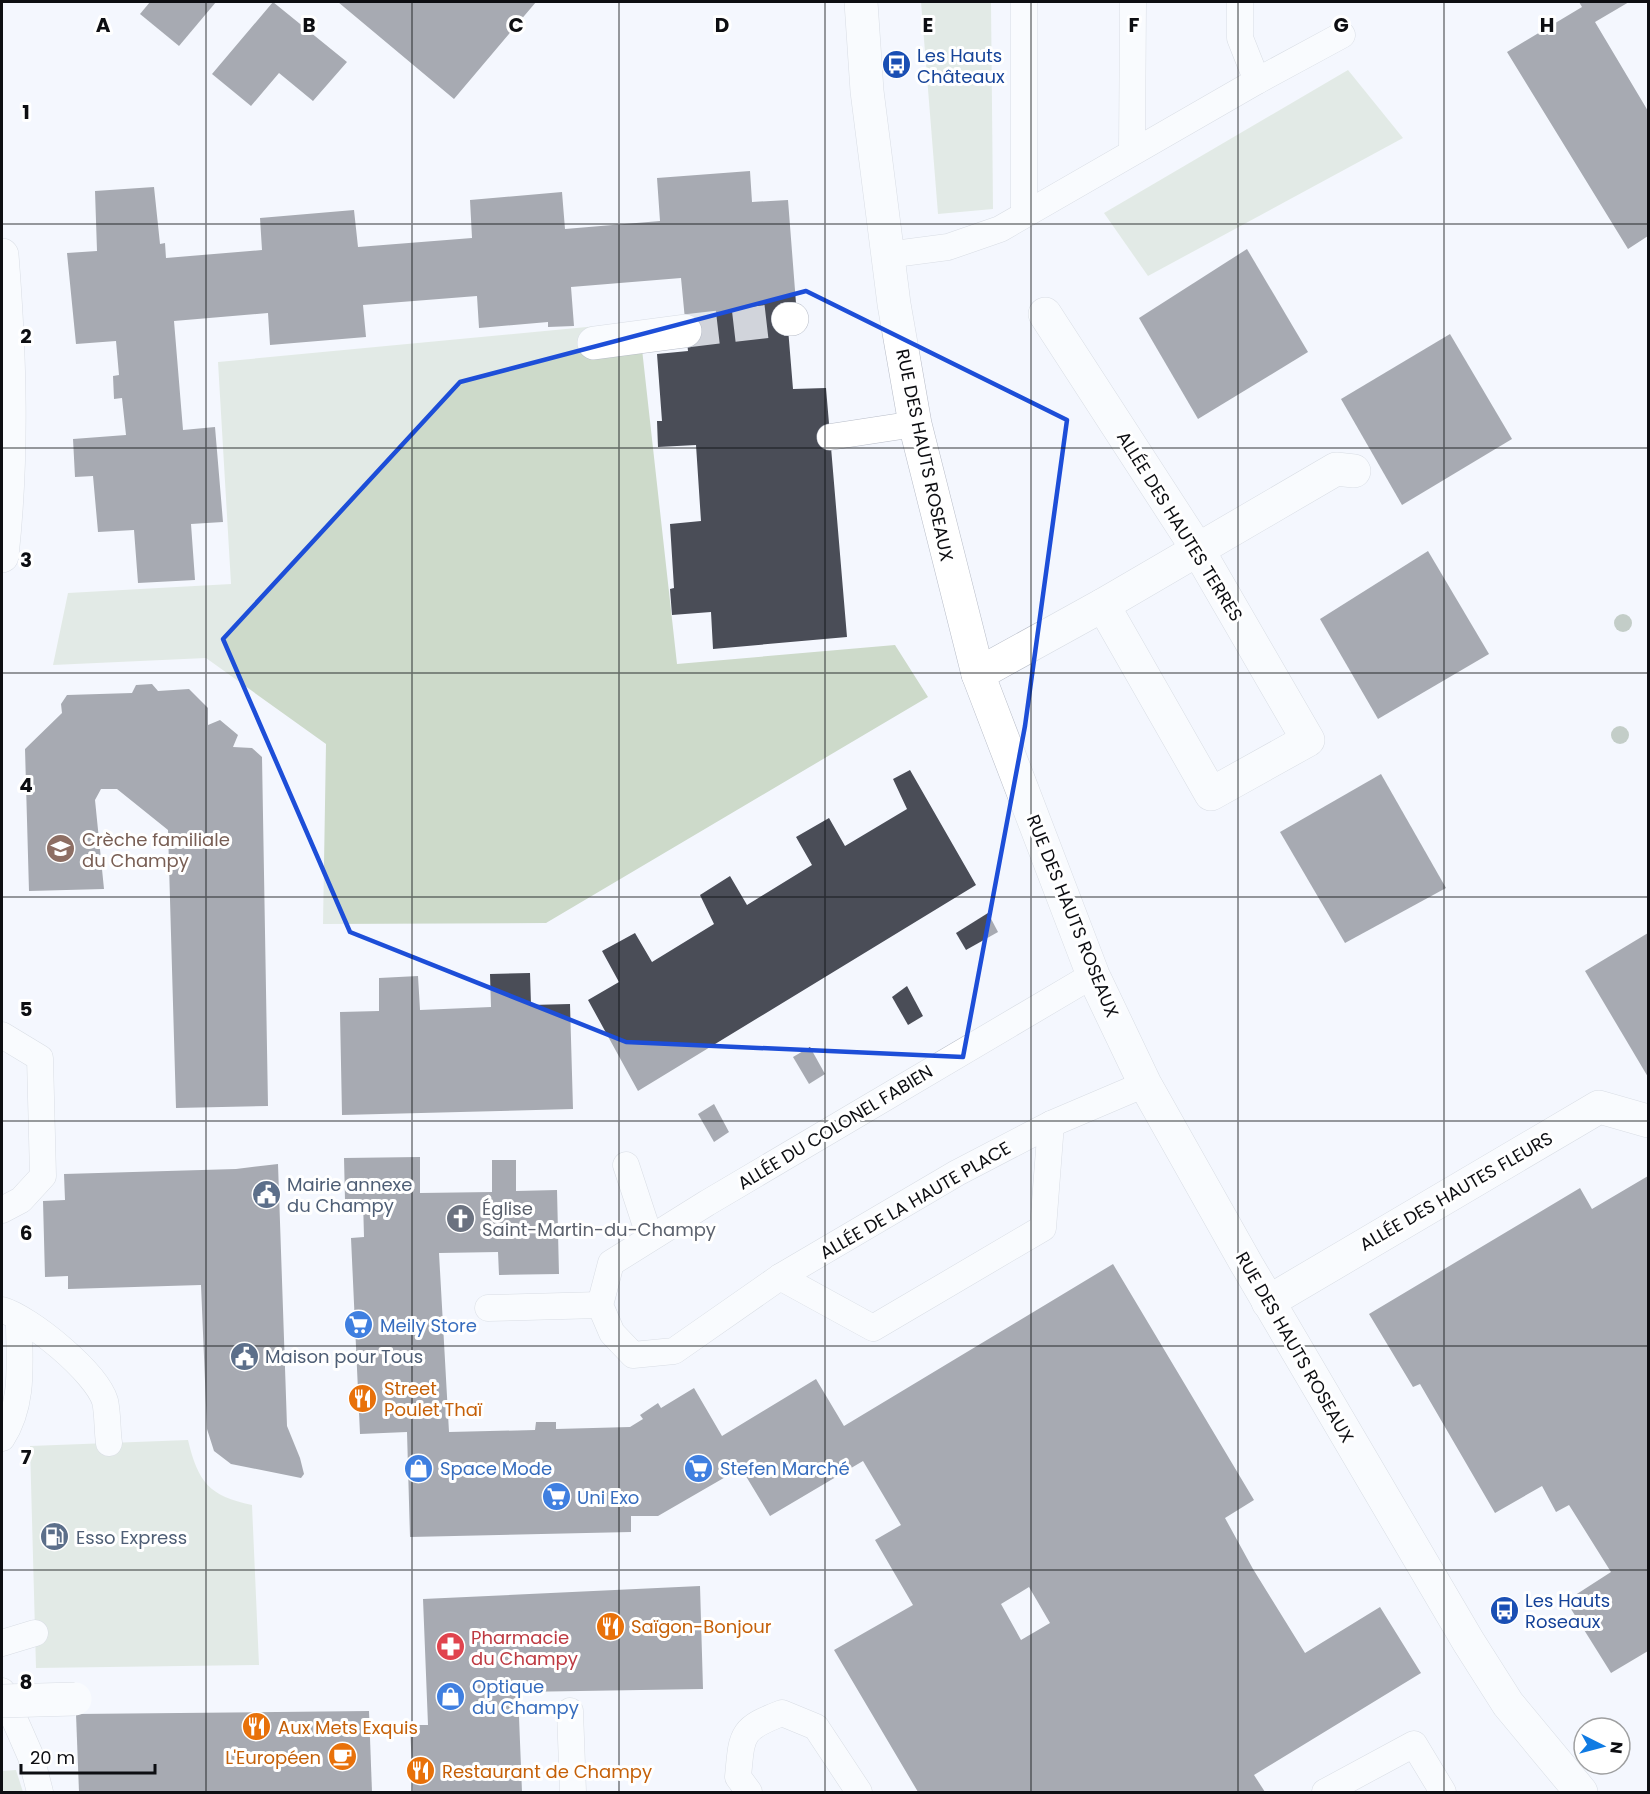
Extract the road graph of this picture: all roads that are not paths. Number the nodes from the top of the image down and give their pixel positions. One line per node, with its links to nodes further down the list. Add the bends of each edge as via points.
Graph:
1 (861, 2): 10 (street, RUE DES HAUTS ROSEAUX, via 867,92)
2 (1024, 2): 8 (lane)
3 (1133, 2): 7 (lane)
4 (1240, 2): 6 (lane, via 1240,38)
5 (1342, 35): 6 (lane)
6 (1257, 81): 7 (lane)
7 (1132, 152): 8 (lane)
8 (1024, 214): 10 (lane, via 1000,228 948,247)
9 (2, 255): 17 (street, via 10,417)
10 (887, 255): 14 (street, RUE DES HAUTS ROSEAUX)
11 (1045, 314): 18 (street, ALLÉE DES HAUTES TERRES)
12 (686, 331): 13 (street)
13 (594, 343)
14 (915, 424): 15 (lane); 21 (street, RUE DES HAUTS ROSEAUX)
15 (830, 437)
16 (1354, 471): 18 (street, via 1336,469)
17 (4, 523): 19 (street)
18 (1198, 550): 20 (street); 20 (street, ALLÉE DES HAUTES TERRES, via 1308,740 1211,794)
19 (2, 556)
20 (1103, 605): 21 (street)
21 (978, 674): 22 (street, RUE DES HAUTS ROSEAUX)
22 (1093, 975): 24 (street, RUE DES HAUTS ROSEAUX); 29 (lane, ALLÉE DU COLONEL FABIEN)
23 (2, 1035): 28 (lane, via 40,1058 43,1176 21,1200)
24 (1145, 1084): 26 (lane, ALLÉE DE LA HAUTE PLACE); 31 (street, RUE DES HAUTS ROSEAUX)
25 (1648, 1121): 31 (street, ALLÉE DES HAUTES FLEURS, via 1599,1107)
26 (1051, 1124): 30 (lane, ALLÉE DE LA HAUTE PLACE, via 957,1173); 30 (lane, via 1043,1228 873,1328)
27 (626, 1165): 29 (lane)
28 (2, 1210)
29 (650, 1238): 32 (lane, ALLÉE DU COLONEL FABIEN, via 611,1263)
30 (780, 1277): 32 (lane, ALLÉE DE LA HAUTE PLACE, via 674,1351 633,1354 612,1333)
31 (1268, 1302): 49 (street, RUE DES HAUTS ROSEAUX, via 1508,1704)
32 (600, 1305): 33 (lane)
33 (488, 1308)
34 (6, 1312): 35 (lane, via 19,1392 13,1421); 36 (lane, via 68,1354 90,1375 105,1401)
35 (2, 1438)
36 (108, 1443)
37 (35, 1633): 38 (lane)
38 (2, 1643)
39 (2, 1691): 43 (lane, via 31,1757)
40 (75, 1699): 41 (street, bridge)
41 (2, 1701)
42 (570, 1711): 44 (lane)
43 (40, 1792)
44 (573, 1792)
45 (749, 1792): 46 (lane, via 738,1776 743,1736 757,1722 782,1713 816,1727)
46 (859, 1792)
47 (1324, 1792): 48 (lane, via 1414,1744)
48 (1443, 1792)
49 (1581, 1792)

